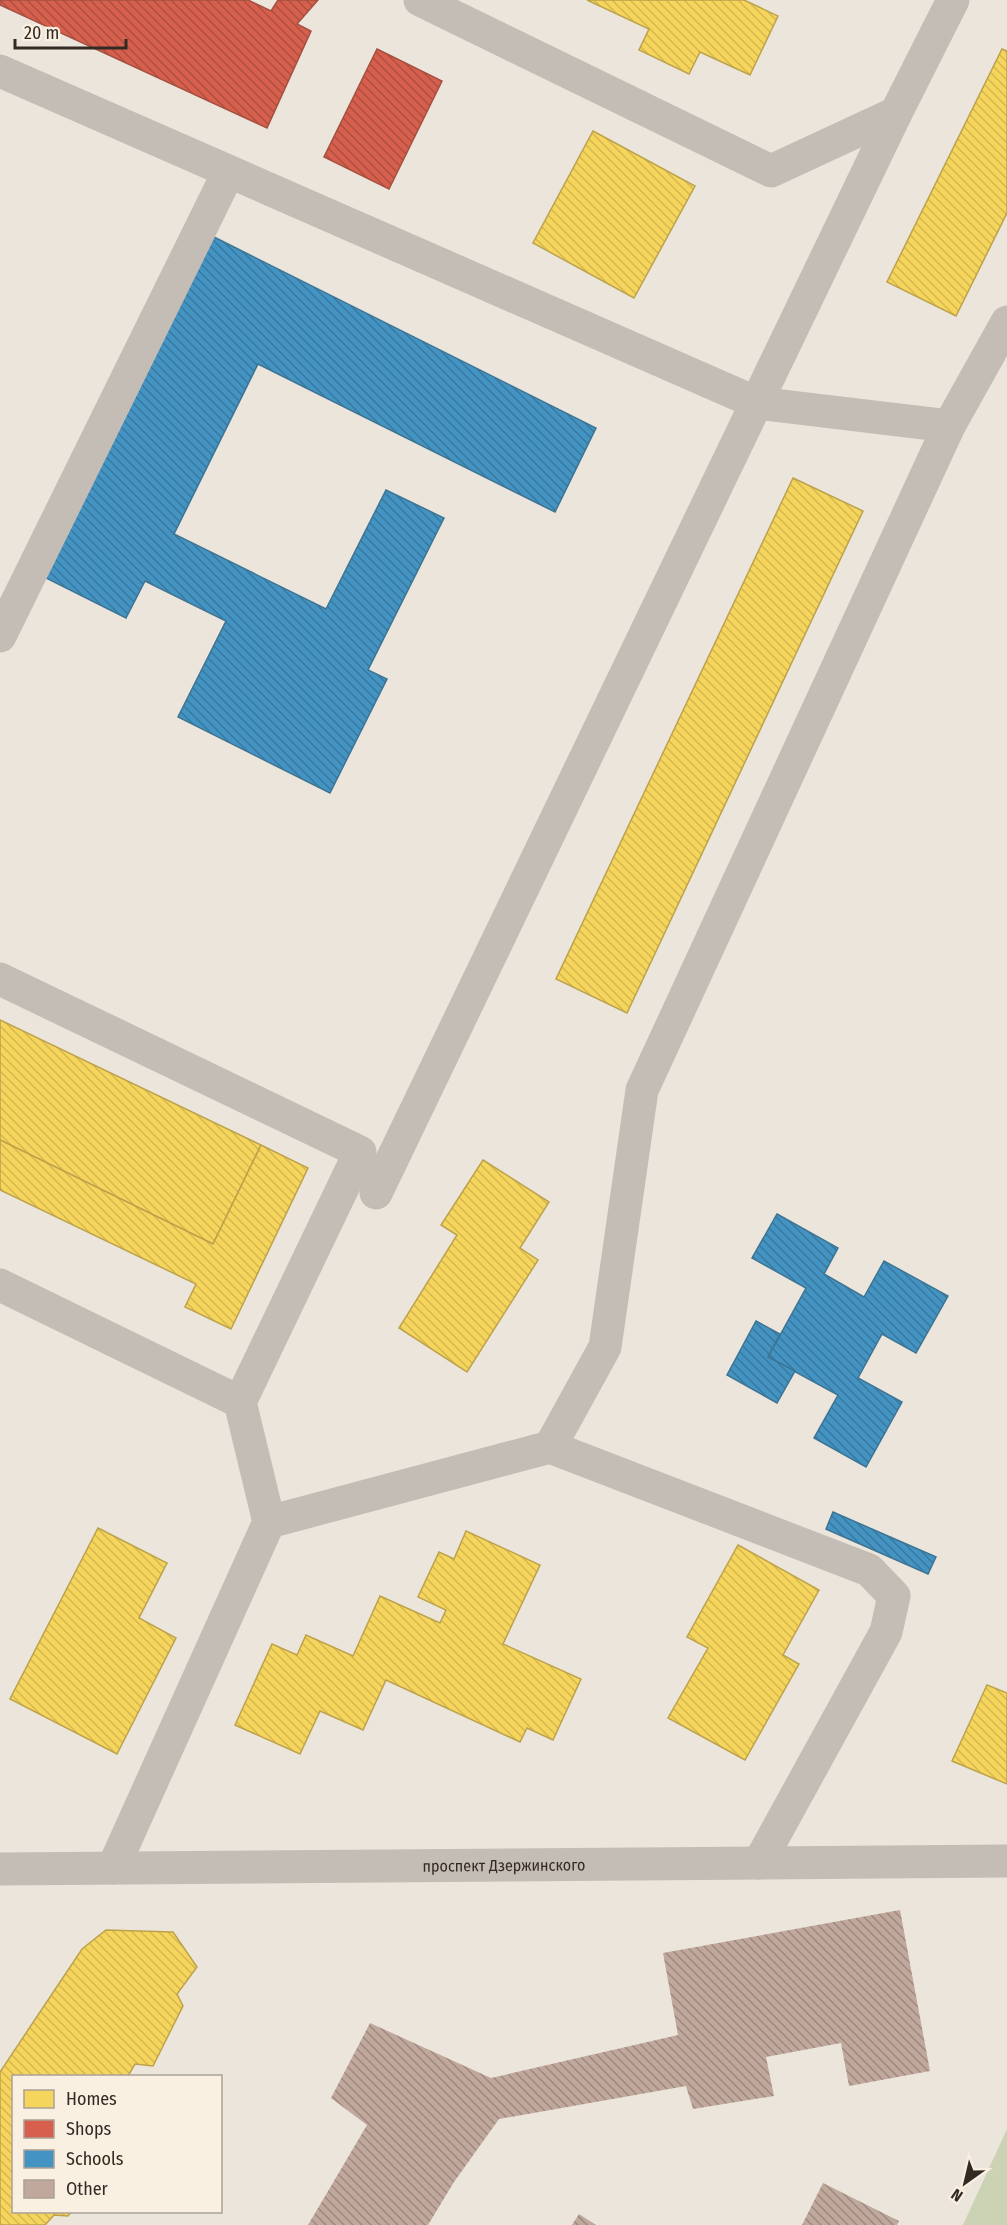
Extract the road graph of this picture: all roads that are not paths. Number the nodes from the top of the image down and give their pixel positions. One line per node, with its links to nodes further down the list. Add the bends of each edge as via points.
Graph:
1 (420, 0): 4 (street, via 771,171)
2 (953, 0): 4 (street)
3 (0, 71): 5 (street)
4 (896, 113): 7 (street)
5 (228, 172): 7 (street); 9 (street)
6 (1007, 322): 8 (street)
7 (757, 403): 8 (street); 11 (street)
8 (949, 426): 14 (street, via 642,1090 605,1347)
9 (0, 636)
10 (0, 979): 13 (street, via 360,1152)
11 (376, 1193)
12 (0, 1285): 13 (street)
13 (240, 1402): 15 (street)
14 (550, 1447): 15 (street); 17 (street, via 869,1570 894,1596 886,1632)
15 (268, 1522): 18 (street)
16 (1007, 1861): 17 (street, проспект Дзержинского)
17 (759, 1863): 18 (street, проспект Дзержинского)
18 (113, 1868): 19 (street, проспект Дзержинского)
19 (0, 1869)

